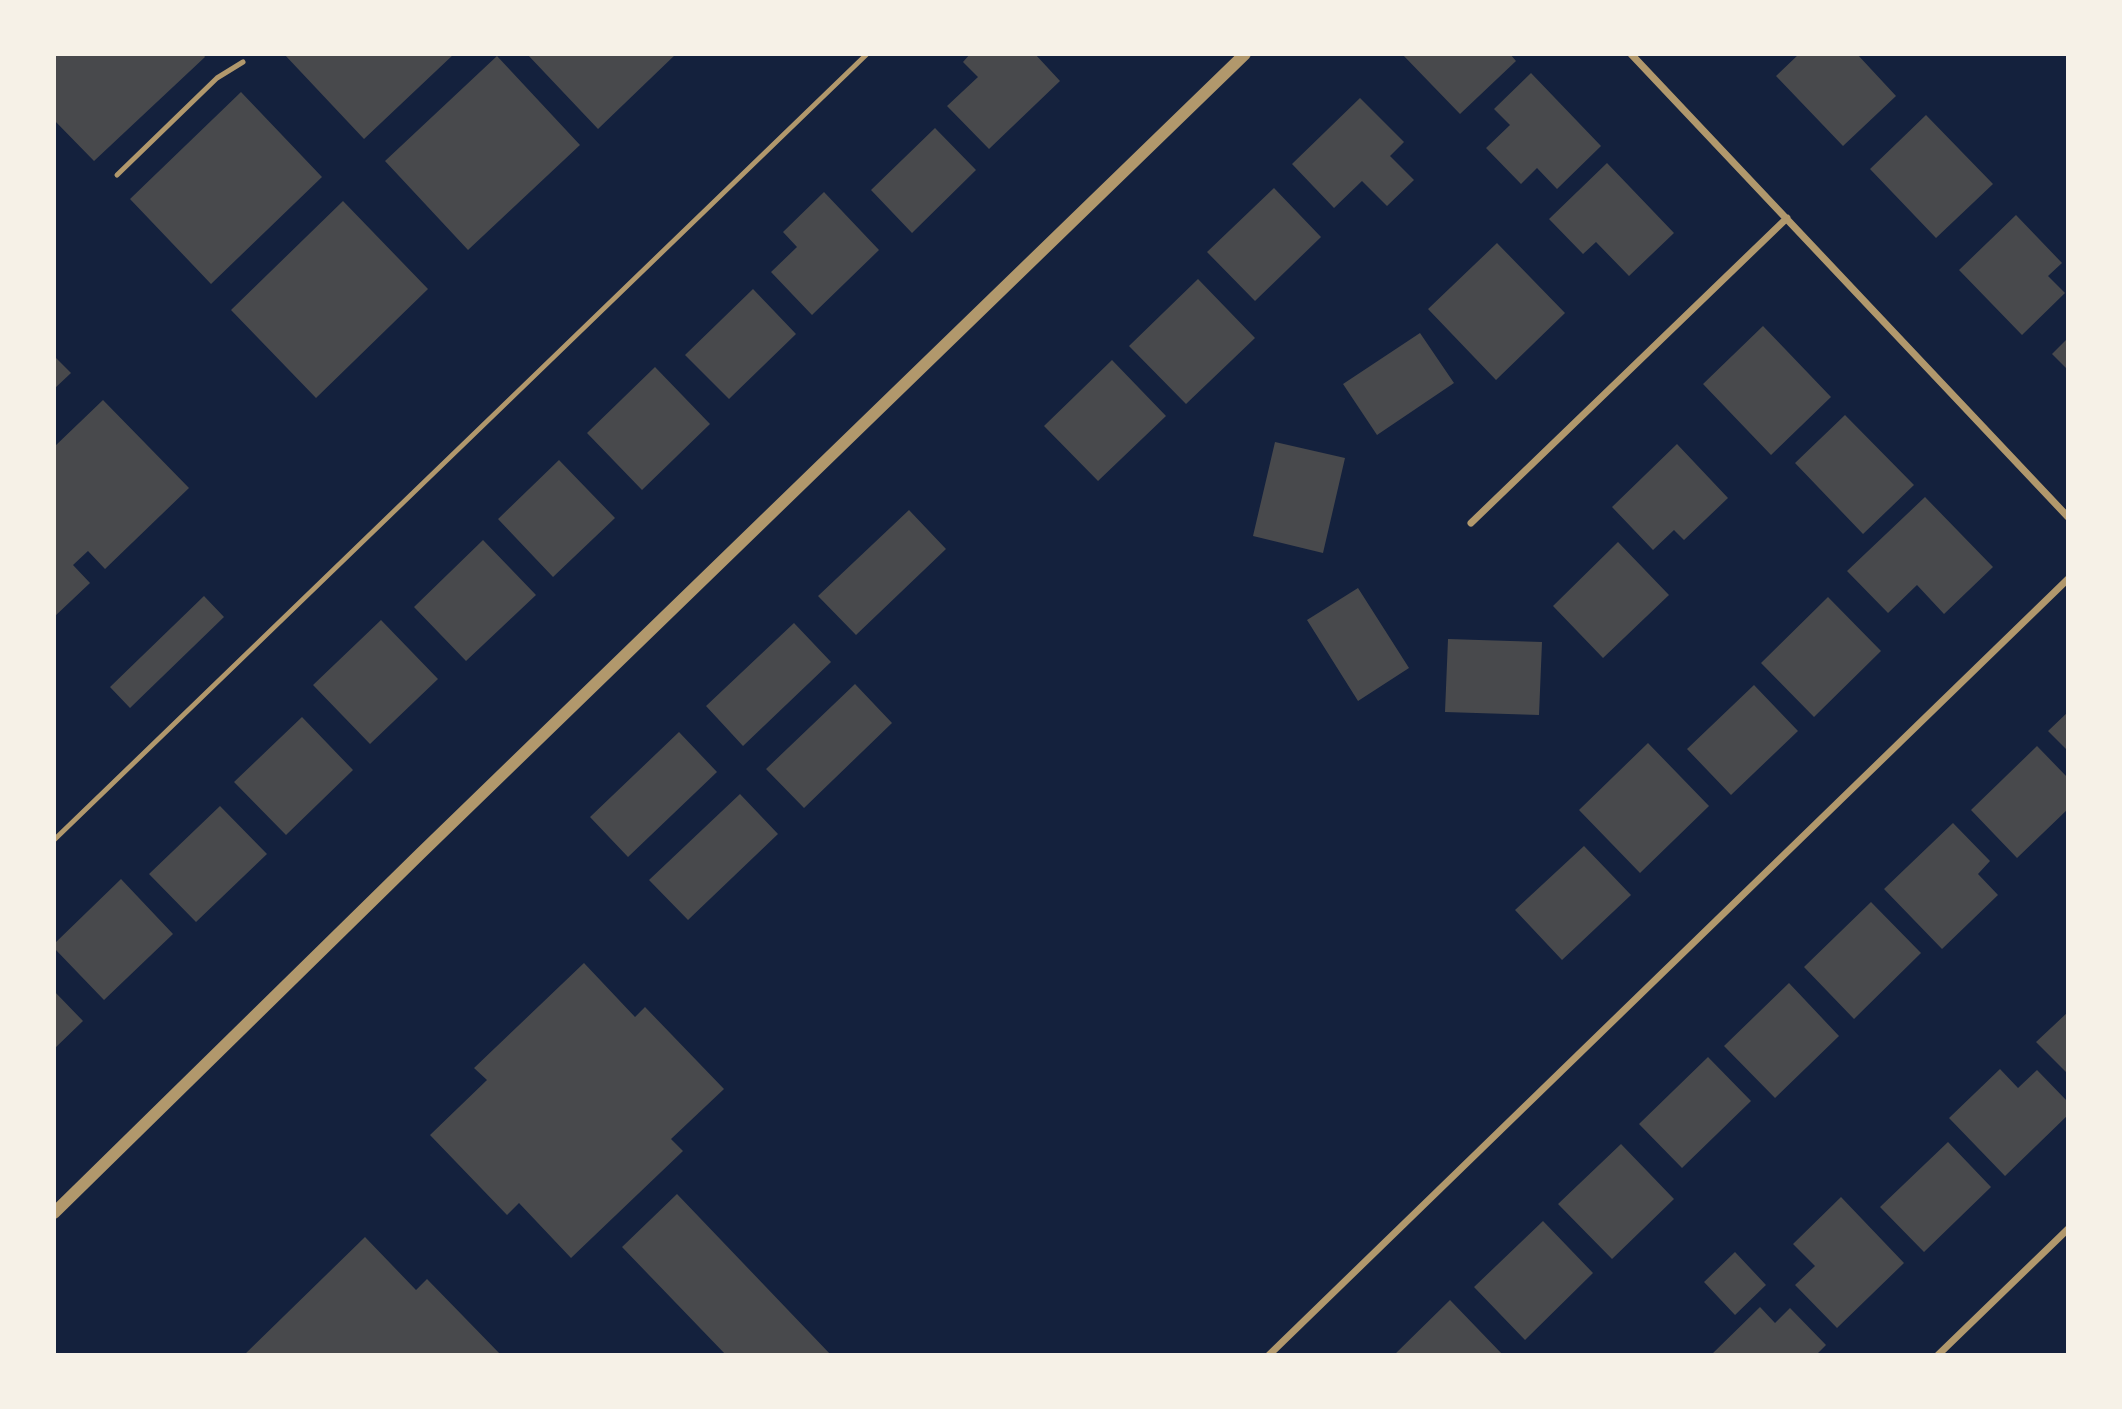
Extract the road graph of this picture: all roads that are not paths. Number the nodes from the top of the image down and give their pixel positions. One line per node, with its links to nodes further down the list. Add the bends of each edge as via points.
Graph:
1 (867, 54): 10 (lane)
2 (1245, 54): 11 (street)
3 (1631, 54): 6 (street)
4 (243, 62): 5 (lane, via 217,78)
5 (117, 175)
6 (1787, 218): 7 (street); 8 (street)
7 (2068, 517)
8 (1471, 523)
9 (2068, 579): 13 (street)
10 (54, 840)
11 (54, 1213)
12 (2068, 1229): 14 (street)
13 (1269, 1355)
14 (1938, 1355)

